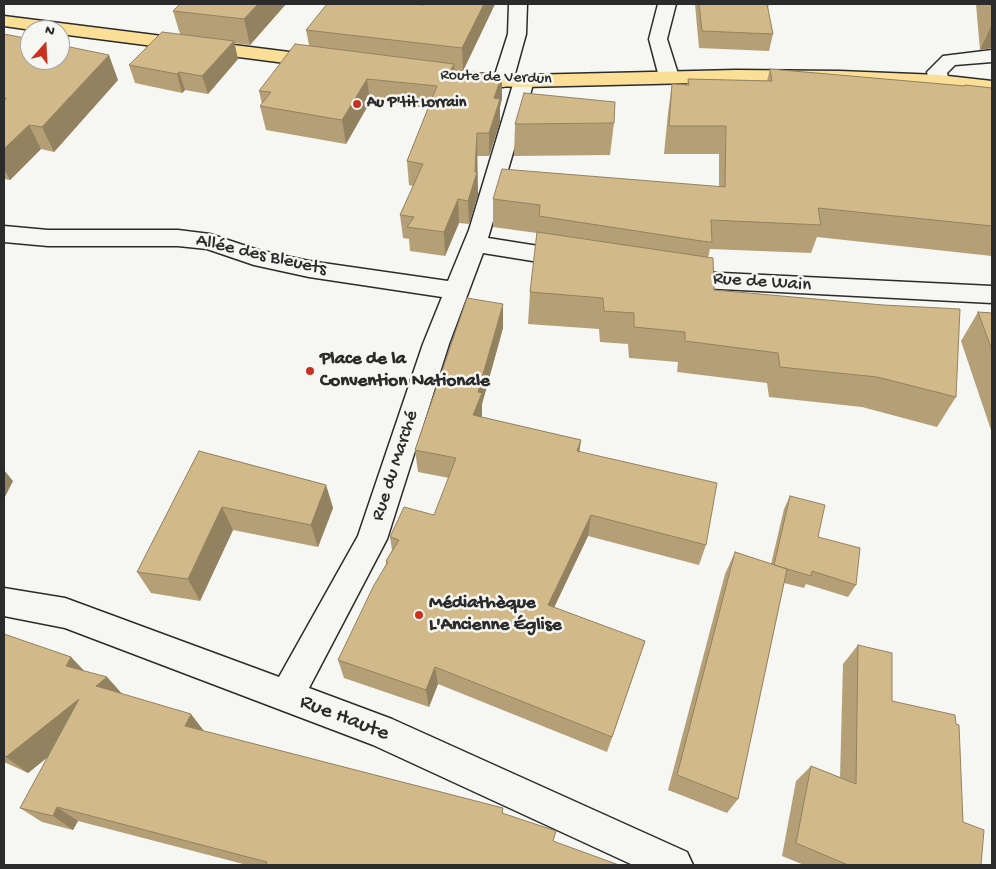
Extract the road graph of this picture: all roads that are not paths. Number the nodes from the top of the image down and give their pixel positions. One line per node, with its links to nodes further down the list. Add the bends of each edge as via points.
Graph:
1 (518, 4): 6 (street, Rue du Marché)
2 (667, 4): 5 (street, via 658,39)
3 (4, 21): 6 (main road, Route de Verdun, via 456,79)
4 (992, 56): 7 (street, via 950,60 938,72)
5 (669, 77): 6 (main road, Route de Verdun); 7 (main road, Route de Verdun, via 840,77)
6 (514, 81): 10 (street, Rue du Marché)
7 (939, 81): 8 (main road, Route de Verdun)
8 (992, 87)
9 (4, 234): 13 (street, Allée des Bleuets, via 48,238 178,238 210,242 254,257 309,269)
10 (474, 244): 11 (street); 13 (street, Rue du Marché)
11 (592, 262)
12 (652, 272): 14 (street, Rue de Wain, via 701,280)
13 (457, 291): 16 (street, Rue du Marché, via 392,445 372,539)
14 (992, 295)
15 (4, 602): 16 (street, Rue Haute, via 65,612)
16 (287, 696): 17 (street, Rue Haute, via 380,731)
17 (674, 865)

